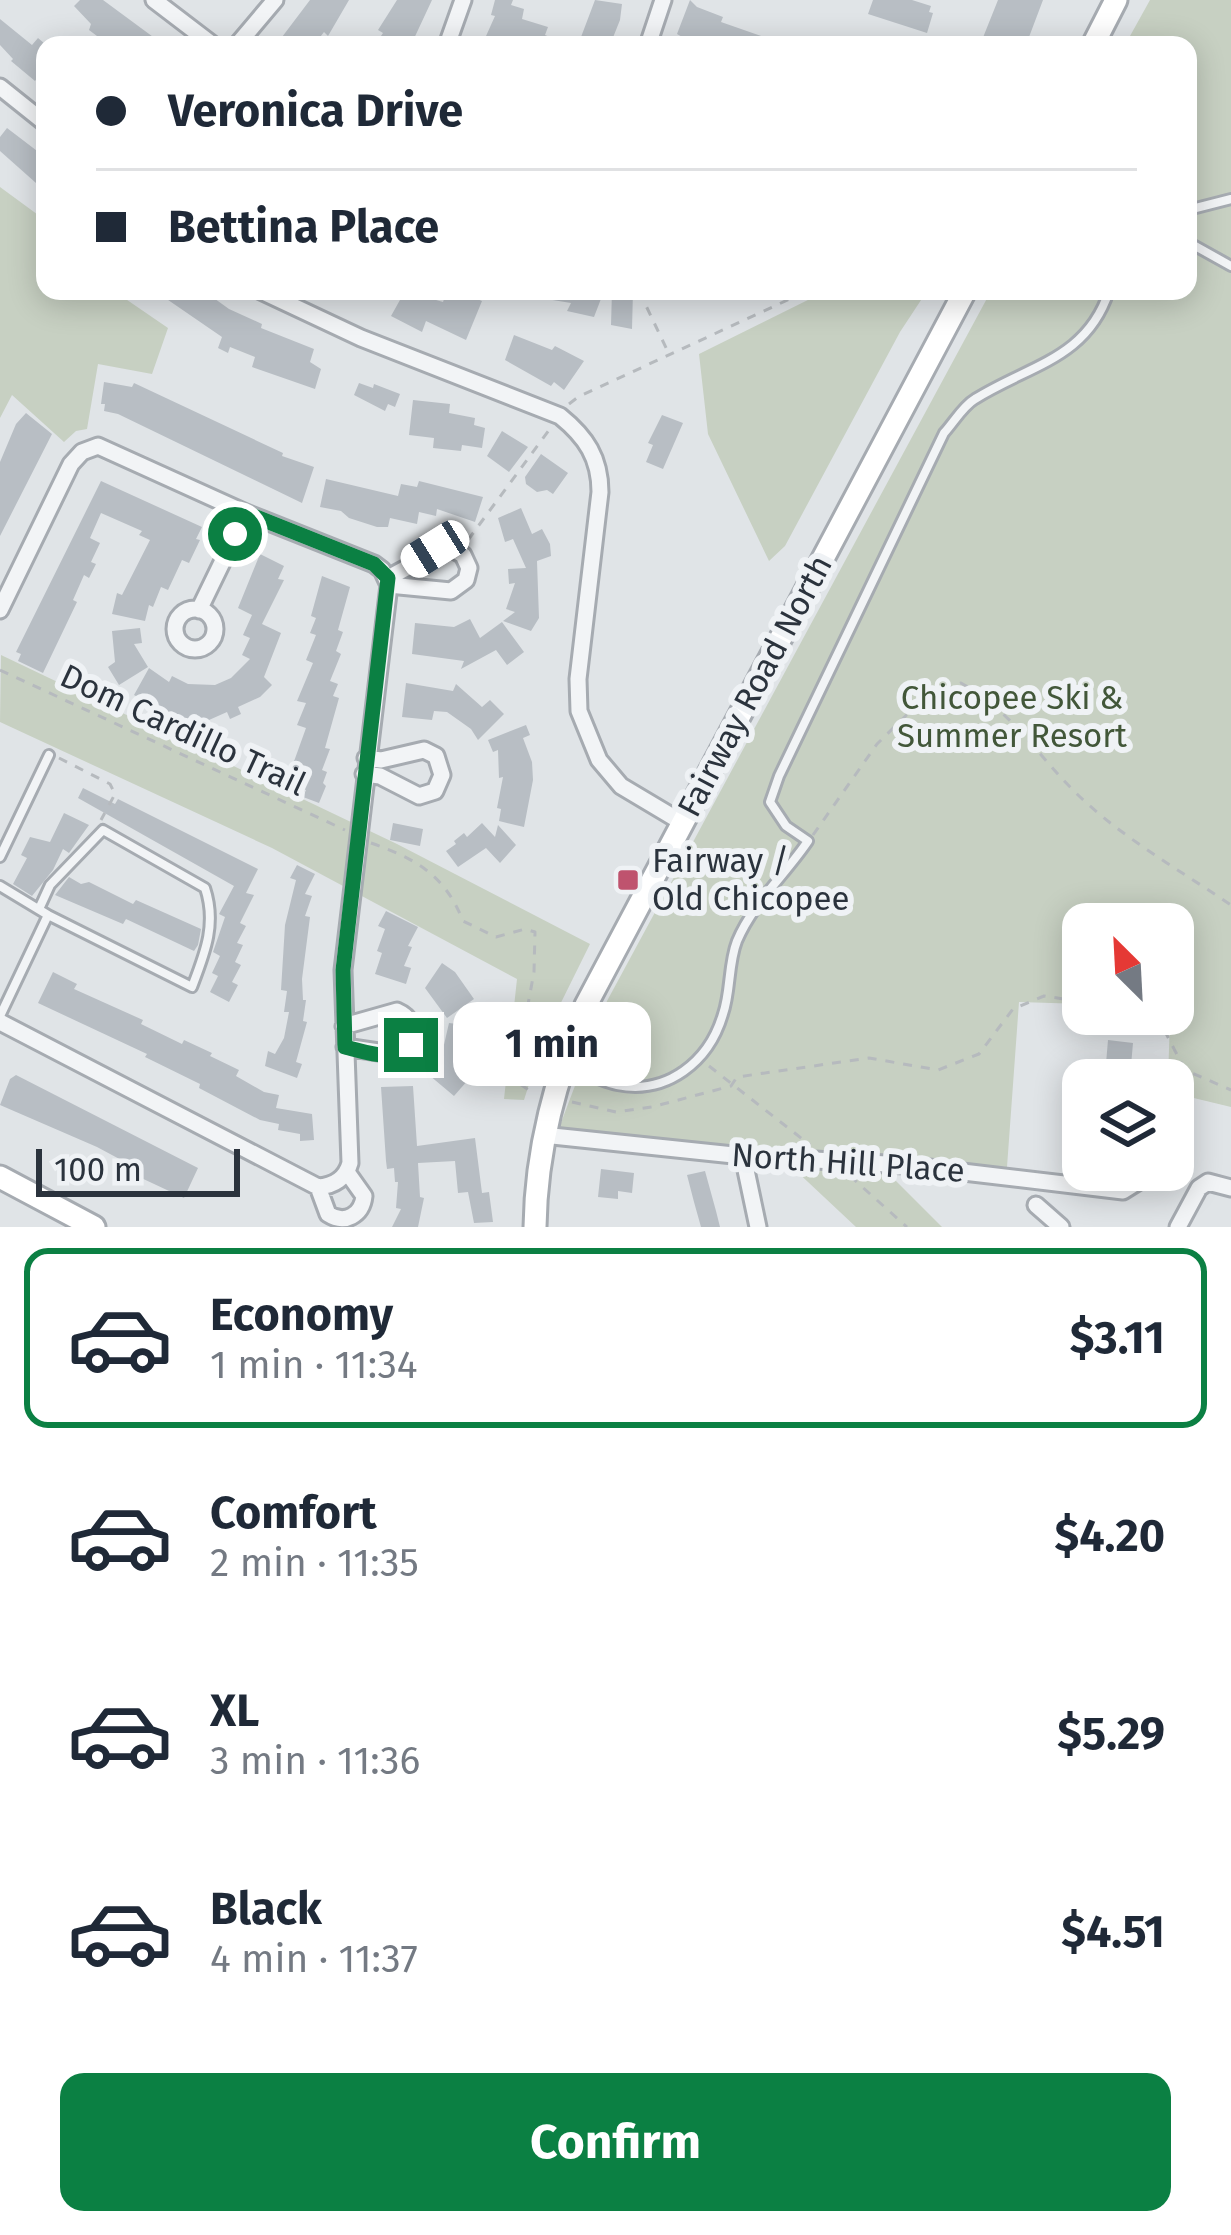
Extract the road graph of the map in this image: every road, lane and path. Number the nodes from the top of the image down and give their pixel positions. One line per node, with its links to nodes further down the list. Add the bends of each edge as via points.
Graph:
1 (154, 0): 6 (street)
2 (274, 0): 7 (street)
3 (463, 0): 8 (street)
4 (663, 0): 9 (street)
5 (1116, 0): 10 (main road)
6 (201, 36)
7 (244, 36)
8 (450, 36)
9 (651, 36)
10 (1098, 36)
11 (0, 87): 12 (street)
12 (36, 117)
13 (1231, 199): 14 (lane)
14 (1197, 208)
15 (1197, 247): 16 (lane)
16 (1231, 266)
17 (280, 300): 33 (street, via 560,416 581,433 600,474 578,711 593,750 621,786)
18 (643, 300): 22 (path)
19 (788, 300): 22 (path)
20 (960, 300): 33 (main road, Fairway Road North)
21 (1105, 300): 36 (lane, via 1101,316 1058,359 971,400 944,433 770,802)
22 (670, 356): 23 (path, via 578,397)
23 (565, 411)
24 (553, 424): 26 (path)
25 (246, 513): 27 (street, via 374,564); 28 (street, via 108,447 89,449 71,464); 29 (street)
26 (468, 540)
27 (389, 581): 27 (street, via 451,591 469,568 447,546); 43 (street, via 343,970)
28 (0, 610)
29 (199, 610)
30 (0, 670): 34 (path, Dom Cardillo Trail)
31 (49, 755): 32 (path, via 110,784 114,799); 37 (lane)
32 (100, 822)
33 (683, 823): 46 (main road, Fairway Road North)
34 (346, 831)
35 (363, 841): 50 (path, via 425,867 463,921 496,937 535,932 514,1080)
36 (808, 842): 39 (path, via 878,744 925,697 961,683 1018,724 1075,793); 45 (lane, via 753,909 736,944 723,1015)
37 (0, 857)
38 (0, 886): 40 (lane)
39 (1231, 905)
40 (43, 912): 40 (lane, via 50,885 103,830 205,888 211,931 192,987); 42 (lane)
41 (1062, 999): 48 (path, via 1043,996 1013,1009 979,1054 938,1070 869,1058 737,1077)
42 (0, 1019): 59 (street)
43 (344, 1026): 44 (street); 44 (street, via 397,1011 413,1036 399,1055)
44 (345, 1047): 56 (street)
45 (698, 1057): 46 (lane, via 668,1083 652,1084 618,1085); 48 (path)
46 (563, 1064): 52 (main road, Fairway Road North)
47 (1194, 1074): 49 (path)
48 (731, 1086): 51 (path, via 616,1112); 53 (path)
49 (1231, 1090)
50 (533, 1093)
51 (563, 1100)
52 (543, 1135): 54 (street, North Hill Place); 63 (main road, Fairway Road North)
53 (818, 1151)
54 (743, 1156): 58 (street, North Hill Place); 64 (street)
55 (840, 1166): 65 (path)
56 (347, 1172): 59 (street); 59 (street, via 364,1196 354,1216 328,1214)
57 (0, 1177): 62 (main road)
58 (1062, 1184)
59 (318, 1187)
60 (1231, 1188): 67 (street, via 1199,1188)
61 (1036, 1205): 66 (street)
62 (94, 1227)
63 (535, 1227)
64 (758, 1227)
65 (908, 1227)
66 (1061, 1227)
67 (1178, 1227)

